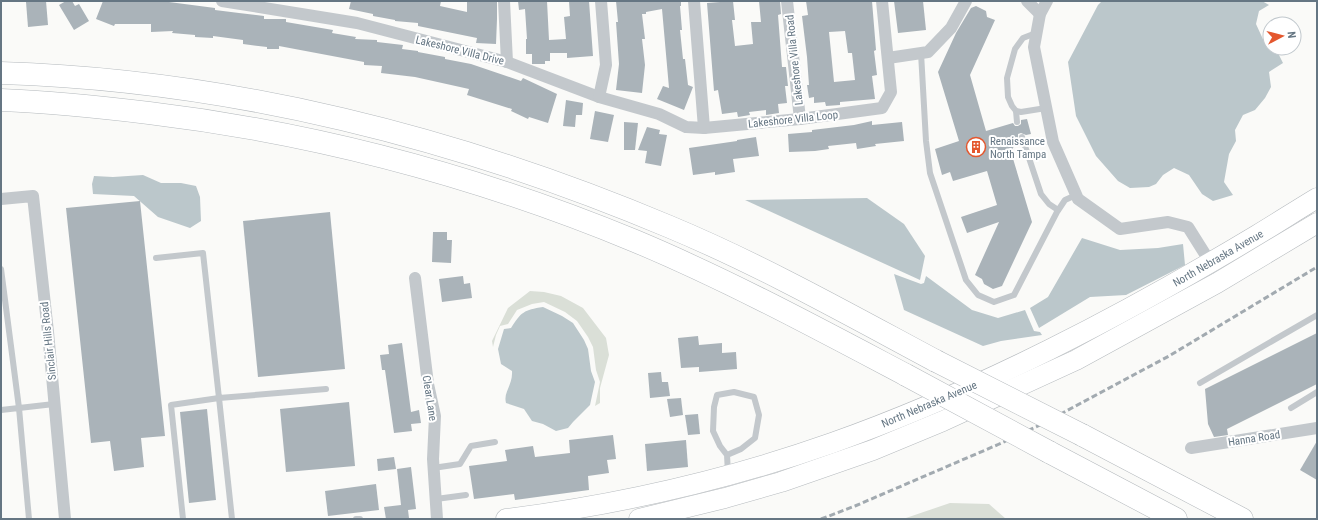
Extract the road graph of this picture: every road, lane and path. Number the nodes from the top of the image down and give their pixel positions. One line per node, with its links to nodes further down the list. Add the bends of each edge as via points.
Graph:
1 (222, 1): 14 (street, Lakeshore Villa Drive, via 357,23)
2 (504, 1): 14 (street)
3 (601, 1): 18 (street, via 606,65)
4 (694, 1): 26 (street)
5 (788, 1): 24 (street, Lakeshore Villa Road)
6 (882, 1): 13 (street, Lakeshore Villa Loop)
7 (966, 1): 12 (street, via 951,28 928,52)
8 (1027, 1): 10 (street)
9 (1046, 1): 10 (street)
10 (1040, 14): 11 (street)
11 (1038, 32): 21 (street, via 1034,47); 23 (lane, via 1023,38 1015,49 1007,78 1008,98)
12 (921, 53): 13 (street); 31 (lane, via 930,173 966,280 978,295 994,302 1014,295)
13 (888, 58): 24 (street, Lakeshore Villa Loop, via 892,92 882,108)
14 (507, 62): 18 (street, Lakeshore Villa Drive)
15 (1, 69): 17 (highway)
16 (1, 73): 17 (highway)
17 (24, 74): 67 (highway, bridge, via 139,84 268,104 360,124 550,179 672,228 738,258)
18 (599, 97): 26 (street, Lakeshore Villa Loop, via 659,114 686,127)
19 (1, 100): 20 (highway)
20 (52, 103): 22 (highway); 66 (highway, bridge, via 164,115 289,136 415,165 532,202 668,256 769,304)
21 (1046, 108): 23 (lane); 28 (street, via 1052,142)
22 (1, 111)
23 (1016, 111): 25 (lane)
24 (800, 119): 26 (street, Lakeshore Villa Loop)
25 (1017, 122)
26 (704, 128)
27 (1022, 137): 31 (lane, via 1042,194 1049,204)
28 (1076, 195): 31 (lane, via 1065,200); 35 (street, via 1120,229 1168,222 1188,227)
29 (1317, 198): 35 (main road, North Nebraska Avenue)
30 (1, 199): 44 (street, Sinclair Hills Road, via 33,196)
31 (1058, 210)
32 (1317, 223): 39 (main road, North Nebraska Avenue, via 1217,283)
33 (1317, 236): 39 (main road, via 1175,319 1125,344)
34 (156, 258): 43 (lane, via 203,253)
35 (1210, 262): 39 (main road, via 1204,276 1198,281 1094,341); 53 (main road, North Nebraska Avenue, via 1074,337 945,398 831,443 775,462)
36 (1, 269): 45 (lane)
37 (415, 278): 52 (street, Clear Lane, via 428,384 435,416)
38 (1317, 315): 40 (lane)
39 (1076, 360): 65 (main road, North Nebraska Avenue, via 873,450 780,482)
40 (1200, 383)
41 (326, 389): 43 (lane)
42 (1317, 392): 46 (lane)
43 (219, 398): 59 (lane, via 171,404); 60 (lane)
44 (54, 404): 45 (lane); 58 (street, Sinclair Hills Road)
45 (19, 408): 47 (lane); 57 (lane)
46 (1291, 408)
47 (1, 410)
48 (1317, 428): 50 (street, Hanna Road)
49 (495, 442): 52 (lane, via 471,446 460,464)
50 (1191, 448)
51 (727, 455): 51 (lane, via 713,431 717,395 734,392 754,397 758,414 755,438 741,449); 53 (lane)
52 (434, 468): 55 (street, Clear Lane)
53 (728, 474): 56 (main road, North Nebraska Avenue)
54 (466, 495): 55 (lane)
55 (436, 499): 63 (street, Clear Lane)
56 (567, 515): 64 (main road, North Nebraska Avenue)
57 (30, 519)
58 (65, 519)
59 (183, 519)
60 (232, 519)
61 (356, 519): 62 (lane)
62 (360, 519)
63 (437, 519)
64 (506, 519)
65 (639, 519)
66 (1176, 519)
67 (1242, 519)

